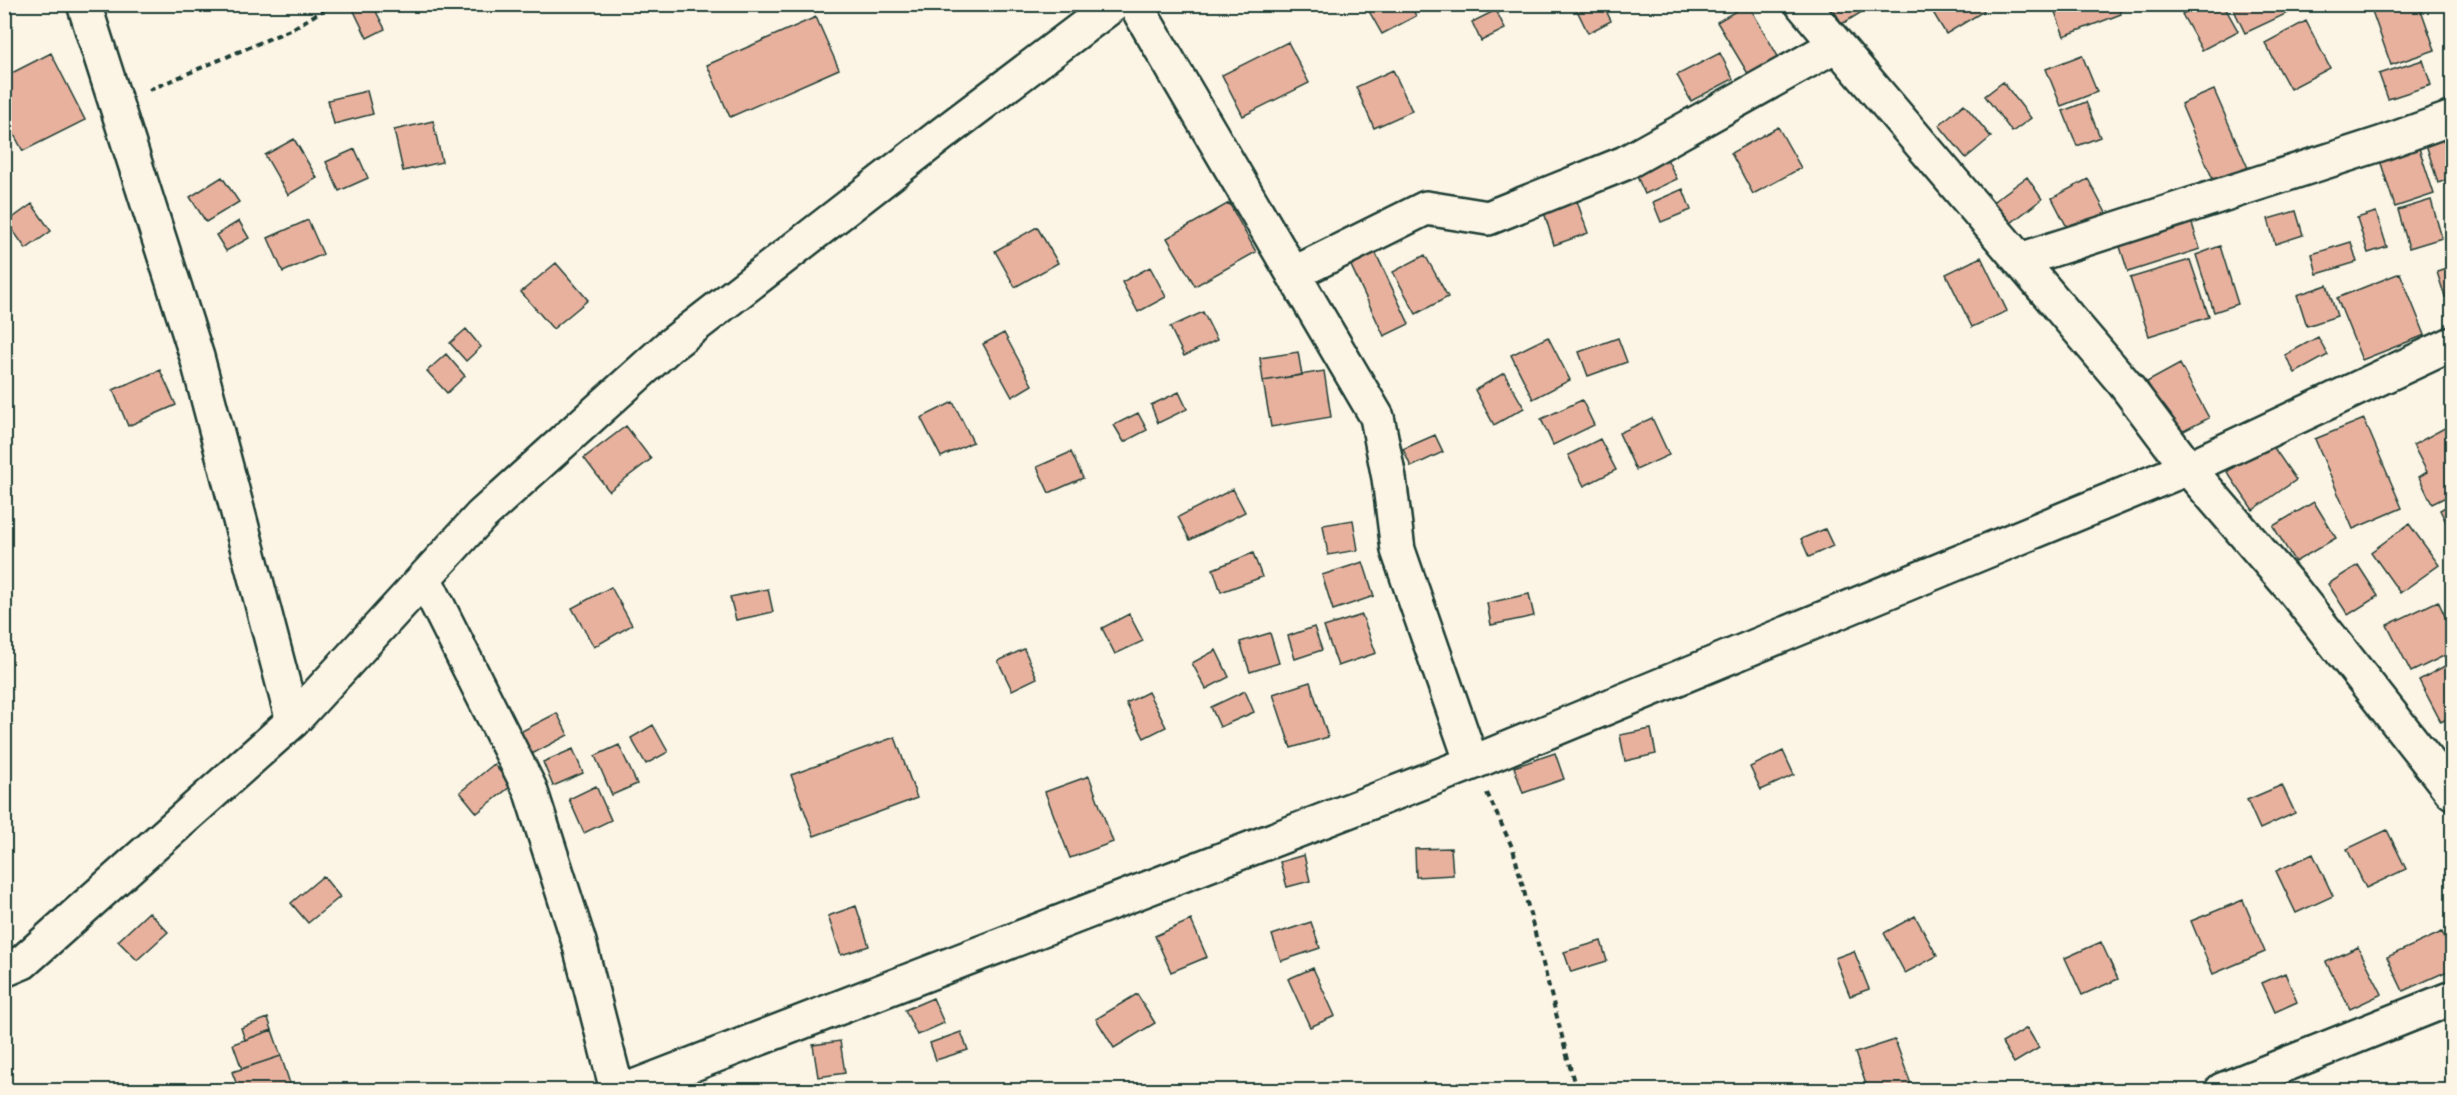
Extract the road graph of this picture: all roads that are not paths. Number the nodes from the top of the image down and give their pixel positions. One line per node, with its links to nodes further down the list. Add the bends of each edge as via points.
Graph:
1 (84, 4): 12 (street, via 196,357)
2 (1114, 4): 11 (street, via 668,347 481,516)
3 (1135, 4): 8 (street)
4 (1802, 4): 5 (street)
5 (1836, 45): 7 (street); 8 (street, via 1625,163 1488,218 1426,208)
6 (2452, 118): 7 (street)
7 (2020, 260): 10 (street, via 2124,383)
8 (1293, 274): 13 (street, via 1377,417 1398,550)
9 (2452, 344): 10 (street)
10 (2188, 468): 13 (street); 14 (street, via 2294,591)
11 (424, 578): 12 (street); 17 (street, via 530,789 579,942)
12 (293, 721): 15 (street, via 23,962)
13 (1472, 763): 18 (street)
14 (2452, 792)
15 (4, 970)
16 (2452, 998): 19 (street)
17 (616, 1090)
18 (626, 1090)
19 (2222, 1090)

